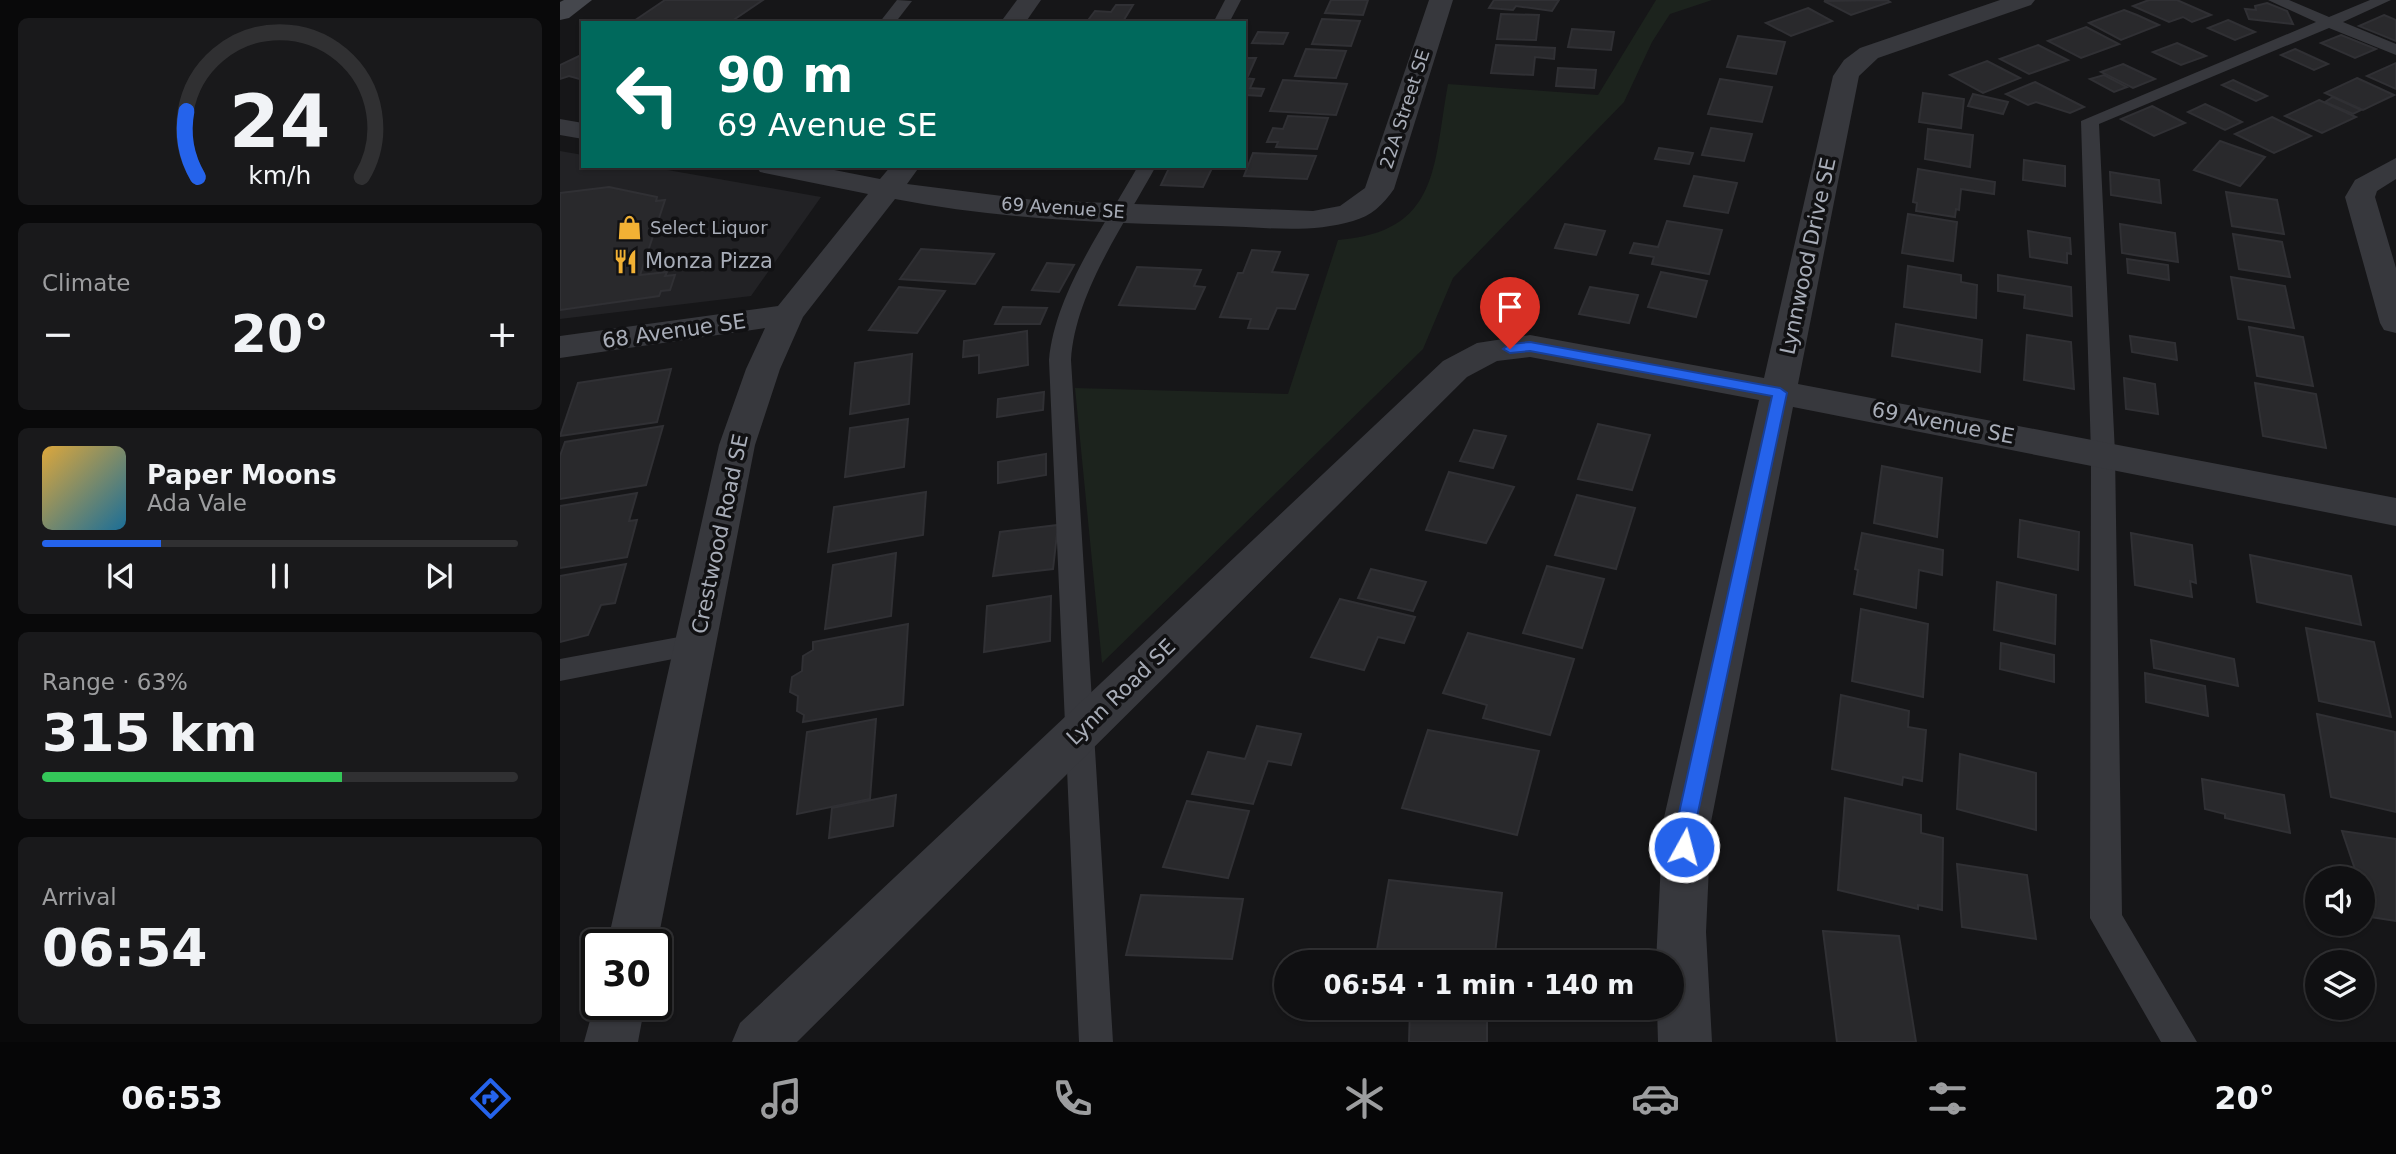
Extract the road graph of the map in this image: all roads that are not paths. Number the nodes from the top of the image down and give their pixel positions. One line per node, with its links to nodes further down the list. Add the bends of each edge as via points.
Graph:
1 (580, 0): 10 (street)
2 (898, 0): 3 (lane)
3 (905, 0): 11 (lane)
4 (1029, 0): 12 (street)
5 (1233, 0): 13 (lane)
6 (1441, 0): 22 (street, 22A Street SE, via 1379,189 1371,202)
7 (2023, 0): 28 (street, Lynnwood Drive SE, via 1869,53 1846,76)
8 (2276, 0): 14 (lane)
9 (2383, 0): 14 (lane)
10 (560, 13)
11 (889, 21)
12 (1013, 21)
13 (1222, 21)
14 (2327, 22): 15 (lane); 29 (lane, via 2090,121)
15 (2396, 50)
16 (560, 127): 17 (street)
17 (581, 131)
18 (2396, 167): 25 (street, via 2365,186 2360,197)
19 (791, 168): 21 (street, 69 Avenue SE)
20 (1146, 168): 23 (lane)
21 (898, 178): 23 (street, 69 Avenue SE, via 987,204); 24 (street, Crestwood Road SE)
22 (1357, 209): 23 (street, 69 Avenue SE, via 1338,218 1314,220)
23 (1123, 213): 33 (lane, via 1074,300 1062,332)
24 (788, 316): 26 (street, 68 Avenue SE); 31 (street, Crestwood Road SE, via 763,369 737,444)
25 (2396, 323)
26 (560, 347)
27 (1489, 351): 28 (street, 69 Avenue SE, via 1530,346); 33 (street, Lynn Road SE, via 1455,369)
28 (1780, 393): 29 (street, 69 Avenue SE); 39 (street, Lynnwood Drive SE, via 1687,822 1679,976)
29 (2103, 453): 30 (street, 69 Avenue SE); 40 (lane, via 2106,918)
30 (2396, 512)
31 (695, 645): 32 (lane); 34 (street, Crestwood Road SE)
32 (560, 670)
33 (1081, 731): 37 (street, Lynn Road SE); 38 (lane)
34 (635, 929)
35 (616, 1020): 36 (street)
36 (611, 1042)
37 (759, 1042)
38 (1096, 1042)
39 (1685, 1042)
40 (2180, 1042)

